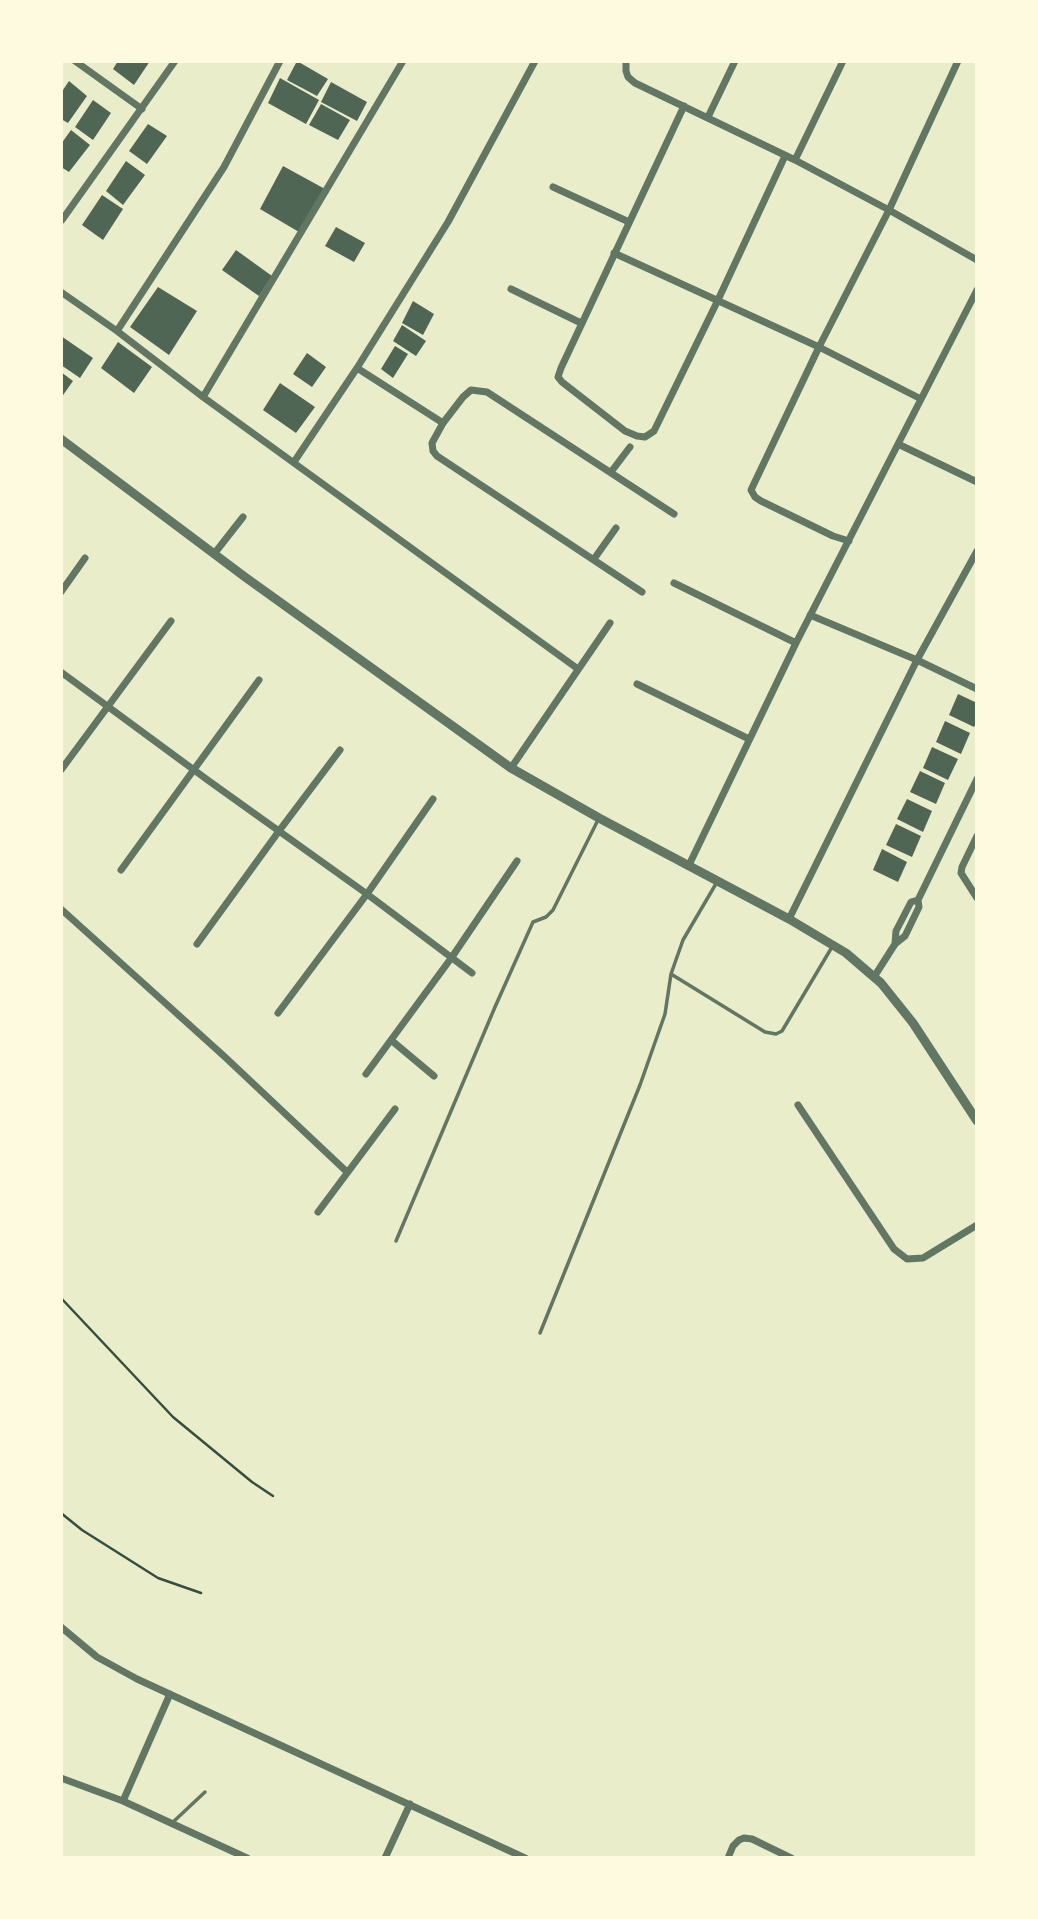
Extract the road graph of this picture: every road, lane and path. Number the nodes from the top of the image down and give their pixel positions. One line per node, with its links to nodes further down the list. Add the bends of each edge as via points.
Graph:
1 (75, 61): 11 (street)
2 (175, 61): 11 (street)
3 (280, 61): 26 (street, via 224,167)
4 (403, 61): 29 (street)
5 (535, 61): 28 (street, via 448,222)
6 (626, 61): 10 (street, via 628,77 635,83)
7 (735, 61): 12 (street)
8 (843, 61): 14 (street)
9 (958, 61): 16 (street)
10 (684, 106): 12 (street); 18 (street)
11 (142, 108): 17 (street)
12 (708, 117): 13 (street)
13 (785, 156): 14 (street); 24 (street)
14 (795, 160): 16 (street)
15 (553, 187): 18 (street)
16 (889, 210): 20 (street); 27 (street)
17 (62, 220)
18 (629, 222): 19 (street)
19 (614, 253): 24 (street); 25 (street)
20 (977, 260)
21 (511, 289): 25 (street)
22 (977, 290): 30 (street)
23 (61, 292): 26 (street)
24 (719, 300): 25 (street, via 654,431 645,437 625,431 558,377); 27 (street)
25 (581, 323)
26 (117, 331): 29 (street)
27 (819, 347): 30 (street); 41 (street, via 751,490 761,501)
28 (357, 368): 31 (street); 35 (street)
29 (203, 397): 35 (street)
30 (921, 400): 33 (street)
31 (443, 424): 36 (street, via 471,390 487,392); 45 (street, via 432,443 437,456)
32 (61, 439): 43 (street)
33 (898, 444): 37 (street); 41 (street)
34 (630, 447): 36 (street)
35 (294, 461): 54 (street)
36 (611, 472): 38 (street)
37 (977, 482)
38 (674, 514)
39 (243, 517): 43 (street)
40 (616, 528): 45 (street)
41 (849, 541): 49 (street)
42 (977, 551): 53 (street)
43 (214, 554): 62 (street)
44 (85, 558): 47 (street)
45 (594, 559): 48 (street)
46 (674, 583): 52 (street)
47 (61, 592)
48 (642, 592)
49 (810, 615): 52 (street); 53 (street)
50 (171, 621): 59 (street)
51 (610, 623): 54 (street)
52 (796, 643): 60 (street)
53 (917, 660): 58 (street); 77 (street)
54 (578, 668): 62 (street)
55 (61, 672): 59 (street)
56 (259, 680): 64 (street)
57 (637, 684): 60 (street)
58 (977, 689)
59 (110, 707): 63 (street); 64 (street)
60 (749, 739): 71 (street)
61 (340, 750): 68 (street)
62 (511, 768): 67 (street)
63 (61, 770)
64 (194, 770): 68 (street); 72 (street)
65 (977, 779): 83 (street, via 905,936)
66 (433, 799): 74 (street)
67 (599, 818): 71 (street); 94 (lane, via 553,909 533,922)
68 (279, 831): 74 (street); 78 (street)
69 (977, 836): 75 (street, via 961,873)
70 (517, 861): 80 (street)
71 (689, 865): 73 (street)
72 (121, 870)
73 (717, 882): 77 (street); 82 (lane, via 683,940)
74 (367, 894): 80 (street); 84 (street)
75 (977, 898)
76 (61, 909): 91 (street)
77 (789, 919): 79 (street)
78 (197, 944)
79 (833, 945): 82 (lane, via 776,1034 765,1032); 83 (street)
80 (452, 957): 81 (street); 85 (street)
81 (472, 973)
82 (671, 974): 96 (lane, via 665,1014 653,1049)
83 (874, 977): 90 (street, via 913,1023)
84 (278, 1013)
85 (391, 1040): 86 (street); 87 (street)
86 (366, 1074)
87 (434, 1076)
88 (798, 1105): 93 (street, via 894,1249 907,1259 923,1258)
89 (395, 1109): 91 (street)
90 (977, 1121)
91 (347, 1172): 92 (street)
92 (318, 1212)
93 (977, 1225)
94 (396, 1241)
95 (61, 1298): 97 (path, via 173,1417)
96 (540, 1333)
97 (273, 1496)
98 (61, 1513): 99 (path, via 158,1578)
99 (201, 1593)
100 (61, 1627): 101 (street, via 97,1657)
101 (170, 1694): 104 (street); 105 (street)
102 (61, 1778): 104 (street)
103 (205, 1792): 106 (lane)
104 (123, 1801): 106 (street)
105 (410, 1804): 108 (street); 109 (street)
106 (172, 1823): 107 (street)
107 (242, 1857)
108 (385, 1858)
109 (525, 1858)
110 (728, 1858): 111 (street, via 733,1846 744,1838)
111 (791, 1858)

